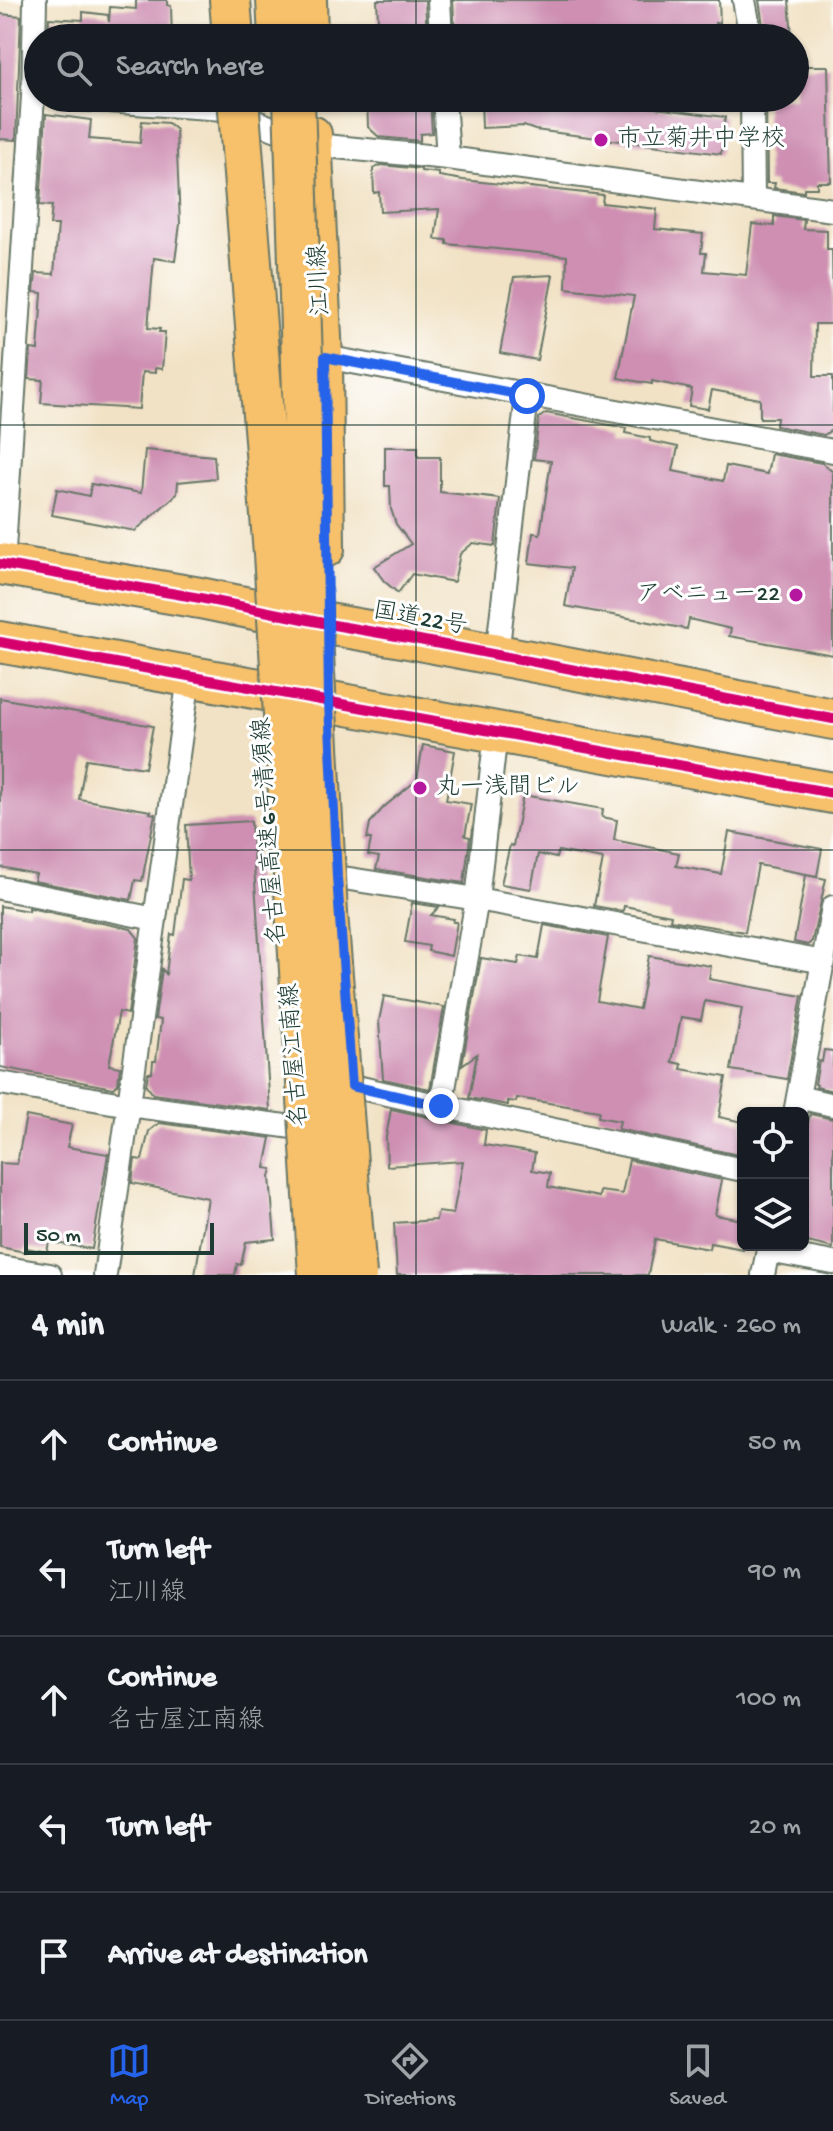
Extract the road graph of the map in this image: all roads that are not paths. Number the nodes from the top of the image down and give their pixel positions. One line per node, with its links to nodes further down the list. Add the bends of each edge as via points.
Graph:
1 (35, 0): 10 (street)
2 (217, 0): 11 (main road)
3 (230, 0): 12 (highway)
4 (253, 0): 13 (highway)
5 (277, 0): 14 (highway)
6 (292, 0): 15 (highway)
7 (309, 0): 16 (main road)
8 (439, 0): 17 (street)
9 (744, 0): 18 (street)
10 (35, 24)
11 (218, 24)
12 (232, 24)
13 (254, 24)
14 (278, 24)
15 (293, 24)
16 (310, 24)
17 (440, 24)
18 (748, 24)
19 (34, 112): 36 (street)
20 (236, 112): 35 (highway, bridge)
21 (236, 112): 37 (main road)
22 (255, 112): 28 (street)
23 (283, 112): 35 (highway, bridge, via 292,340)
24 (294, 112): 35 (highway, 名古屋高速6号清須線, bridge)
25 (314, 112): 28 (main road, 江川線)
26 (445, 112): 29 (street)
27 (752, 112): 30 (street)
28 (315, 145): 29 (street); 32 (main road, 江川線)
29 (448, 158): 30 (street)
30 (753, 199): 31 (street)
31 (833, 210)
32 (325, 357): 33 (street); 38 (main road, 江川線)
33 (527, 396): 34 (street); 40 (street)
34 (833, 451)
35 (291, 558): 68 (highway, 名古屋高速6号清須線, bridge); 69 (highway, 名古屋高速6号清須線, bridge)
36 (2, 564): 37 (highway, 国道22号)
37 (264, 611): 38 (highway, 国道22号); 42 (main road)
38 (328, 624): 40 (highway, 国道22号); 43 (main road, 江川線)
39 (0, 642): 41 (highway)
40 (497, 655): 44 (highway, 国道22号)
41 (189, 677): 42 (highway); 51 (street)
42 (272, 690): 43 (highway); 59 (main road, 名古屋江南線)
43 (329, 703): 45 (highway); 47 (main road)
44 (833, 719)
45 (496, 733): 46 (highway); 49 (street)
46 (833, 793)
47 (337, 877): 49 (street); 54 (main road)
48 (0, 888): 51 (street)
49 (477, 899): 52 (street); 58 (street)
50 (833, 907): 52 (street)
51 (155, 919): 55 (street)
52 (824, 962): 56 (street)
53 (0, 1083): 55 (street)
54 (352, 1086): 58 (street); 70 (main road)
55 (129, 1105): 59 (street); 66 (street)
56 (796, 1105): 57 (street)
57 (833, 1105)
58 (441, 1106): 60 (street)
59 (300, 1128): 67 (main road, 名古屋江南線)
60 (737, 1169)
61 (767, 1251): 71 (street)
62 (781, 1251): 63 (street)
63 (833, 1263)
64 (0, 1267): 65 (street)
65 (50, 1275)
66 (105, 1275)
67 (310, 1275)
68 (319, 1275)
69 (356, 1275)
70 (363, 1275)
71 (763, 1275)

